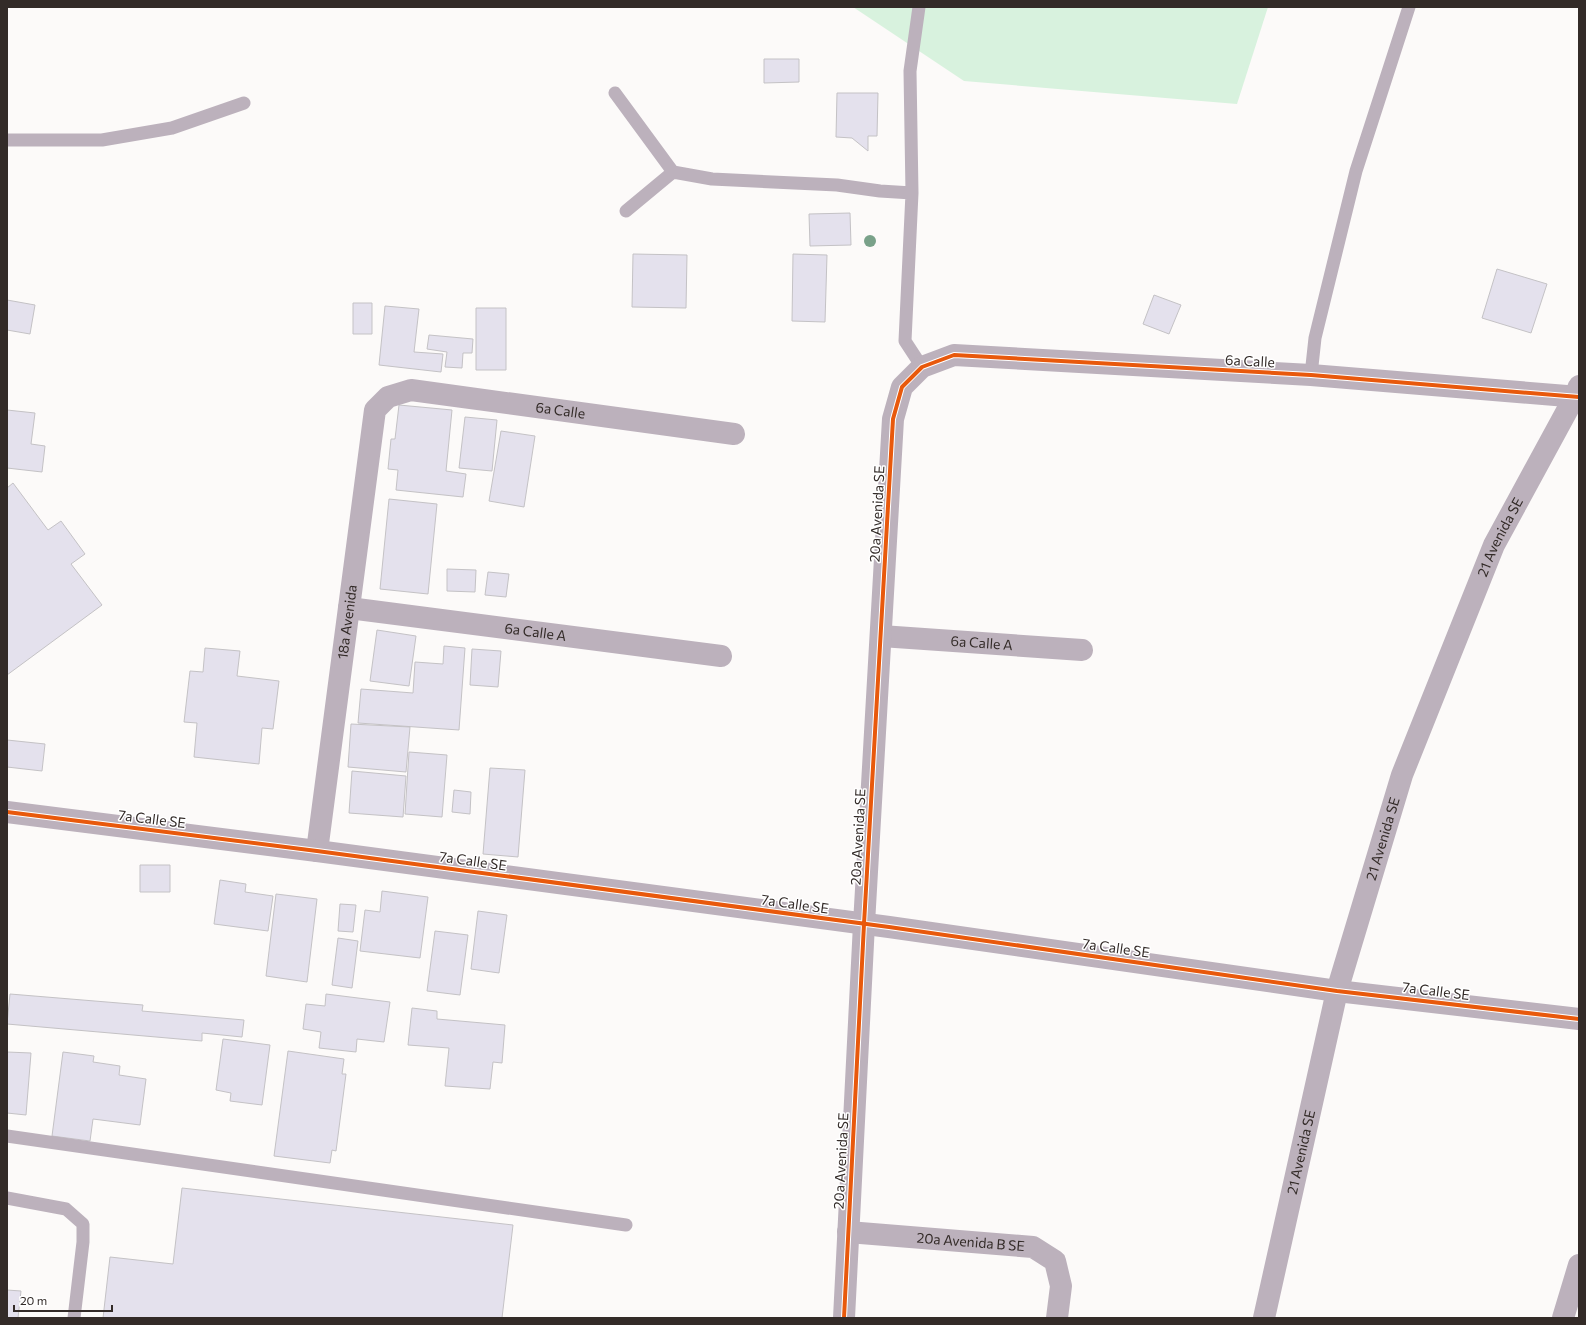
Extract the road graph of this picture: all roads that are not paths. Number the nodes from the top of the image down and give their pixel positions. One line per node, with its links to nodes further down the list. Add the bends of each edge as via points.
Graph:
1 (919, 7): 7 (lane, via 910,71)
2 (1409, 7): 10 (lane, via 1356,171 1315,338)
3 (615, 93): 6 (lane)
4 (244, 103): 5 (lane, via 172,128 102,140)
5 (7, 140)
6 (673, 172): 7 (lane, via 712,179 837,185); 8 (lane)
7 (912, 193): 9 (lane, via 905,341)
8 (626, 211)
9 (922, 367): 10 (street, 6a Calle, via 954,355); 15 (street, 20a Avenida SE, via 902,387 893,419)
10 (1311, 375): 11 (street, 6a Calle)
11 (1578, 393): 21 (street, 21 Avenida SE, via 1494,546 1402,775)
12 (388, 397): 13 (street, 6a Calle, via 411,390); 14 (street, 18a Avenida, via 376,410)
13 (734, 434)
14 (349, 608): 17 (street, 6a Calle A); 19 (street, 18a Avenida)
15 (881, 636): 16 (street, 6a Calle A); 20 (street, 20a Avenida SE)
16 (1082, 650)
17 (721, 656)
18 (7, 812): 19 (street, 7a Calle SE)
19 (317, 851): 20 (street, 7a Calle SE)
20 (864, 924): 21 (street, 7a Calle SE); 26 (street, 20a Avenida SE)
21 (1337, 990): 22 (street, 7a Calle SE); 31 (street, 21 Avenida SE)
22 (1579, 1019)
23 (7, 1136): 25 (lane)
24 (7, 1198): 28 (lane, via 66,1209 83,1224)
25 (626, 1225)
26 (848, 1232): 29 (street, 20a Avenida SE); 30 (street, 20a Avenida B SE, via 1033,1246 1055,1261 1060,1286)
27 (1579, 1265): 32 (street)
28 (74, 1318)
29 (844, 1318)
30 (1057, 1318)
31 (1264, 1318)
32 (1563, 1318)

